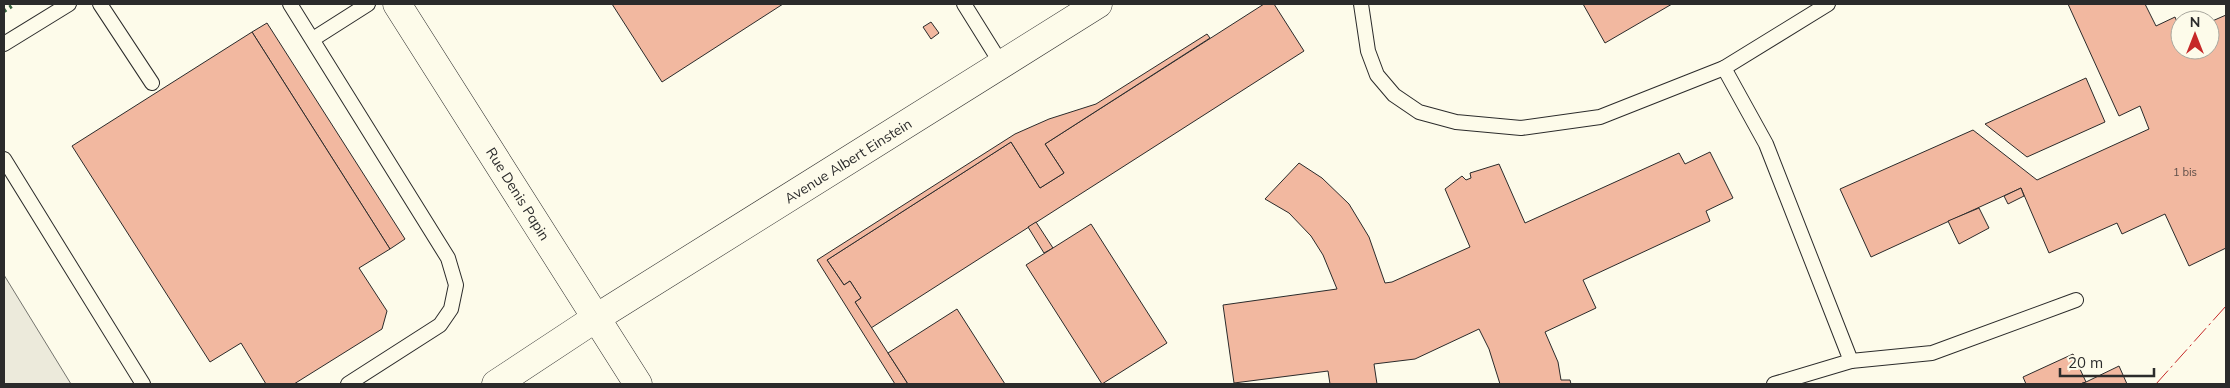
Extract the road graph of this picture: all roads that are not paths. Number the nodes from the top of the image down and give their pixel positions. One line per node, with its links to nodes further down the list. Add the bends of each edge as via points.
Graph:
1 (69, 4): 11 (lane)
2 (100, 4): 14 (lane)
3 (290, 4): 10 (lane)
4 (368, 4): 10 (lane)
5 (397, 4): 17 (street, Rue Denis Papin)
6 (964, 4): 12 (lane)
7 (1098, 4): 12 (street, Avenue Albert Einstein)
8 (1361, 4): 13 (lane, via 1368,51 1377,75 1394,95 1419,112 1456,122 1522,128 1600,117)
9 (1828, 4): 13 (lane)
10 (313, 39): 20 (lane, via 448,258 456,285 451,310 440,325)
11 (4, 44)
12 (1002, 65): 17 (street, Avenue Albert Einstein)
13 (1724, 68): 18 (lane, via 1766,144)
14 (152, 83)
15 (4, 158): 19 (lane)
16 (2076, 300): 18 (lane, via 1932,353)
17 (596, 318): 21 (street, Avenue Albert Einstein); 22 (street, Rue Denis Papin)
18 (1851, 361): 23 (lane)
19 (143, 384)
20 (348, 384)
21 (496, 384)
22 (638, 384)
23 (1774, 384)

